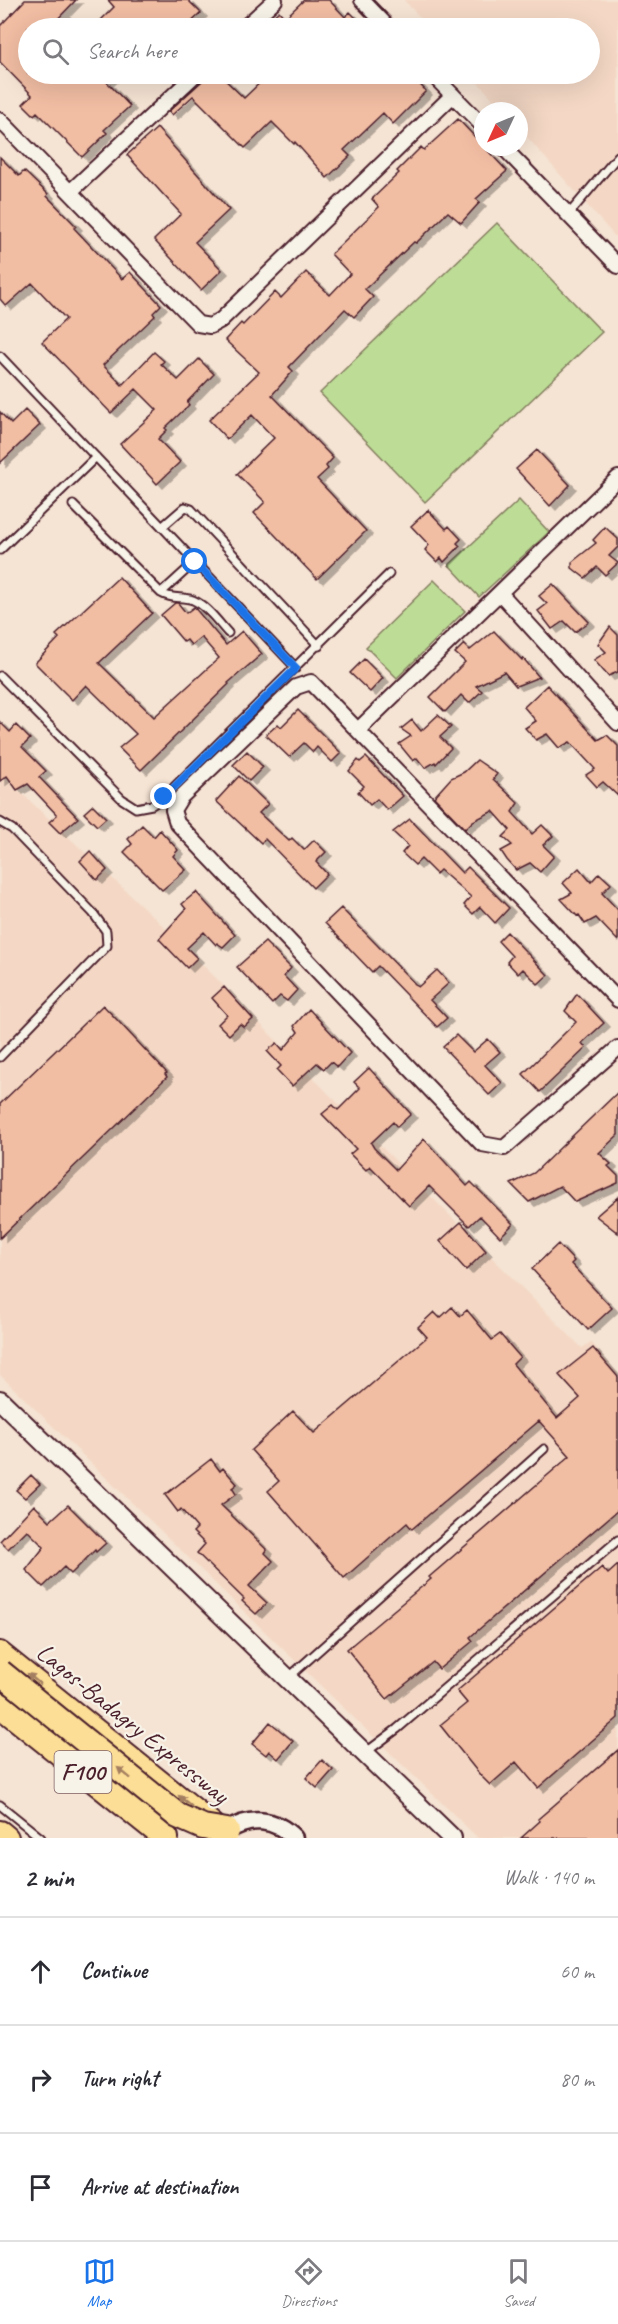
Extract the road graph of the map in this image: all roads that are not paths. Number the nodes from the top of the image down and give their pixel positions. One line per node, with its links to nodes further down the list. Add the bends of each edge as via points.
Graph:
1 (275, 0): 3 (street)
2 (362, 0): 4 (street)
3 (255, 18)
4 (379, 18)
5 (185, 84): 12 (street)
6 (442, 84): 7 (street)
7 (453, 95): 8 (street); 12 (street, via 221,320 210,326 198,324)
8 (474, 117)
9 (0, 120): 12 (street)
10 (512, 156): 13 (street)
11 (618, 156): 13 (lane)
12 (70, 192)
13 (568, 215): 14 (street)
14 (618, 266)
15 (0, 356): 16 (lane)
16 (96, 457): 19 (lane); 20 (lane)
17 (618, 478): 24 (street)
18 (73, 505): 23 (lane)
19 (162, 527): 21 (lane); 26 (lane, via 185,507 191,509)
20 (0, 550)
21 (195, 562): 23 (lane); 27 (lane)
22 (389, 574): 26 (lane)
23 (161, 593): 25 (lane, via 201,604)
24 (500, 593): 29 (street); 30 (street)
25 (228, 633)
26 (319, 646): 27 (lane)
27 (296, 668): 28 (lane, via 164,797 152,805 136,808 122,799)
28 (0, 676)
29 (618, 723)
30 (358, 730): 32 (street); 33 (street, via 311,682 296,687 181,797 173,810 177,823 482,1144 504,1148)
31 (0, 822): 34 (lane, via 12,829 93,913 106,931 107,946)
32 (618, 1000)
33 (618, 1047)
34 (0, 1057)
35 (0, 1400): 41 (main road)
36 (0, 1414): 53 (main road)
37 (543, 1449): 41 (lane)
38 (618, 1540): 44 (lane)
39 (0, 1652): 47 (main road, Lagos-Badagry Expressway, one-way to 39)
40 (0, 1672): 47 (highway, one-way to 40, bridge, via 178,1816)
41 (288, 1678): 44 (main road)
42 (0, 1705): 51 (highway, F100)
43 (0, 1710): 50 (lane)
44 (365, 1753): 54 (main road)
45 (0, 1804): 49 (lane)
46 (0, 1833): 48 (highway)
47 (229, 1834): 52 (street, via 241,1823 263,1821 287,1830)
48 (6, 1838)
49 (41, 1838)
50 (156, 1838)
51 (166, 1838)
52 (294, 1838)
53 (436, 1838)
54 (452, 1838)

